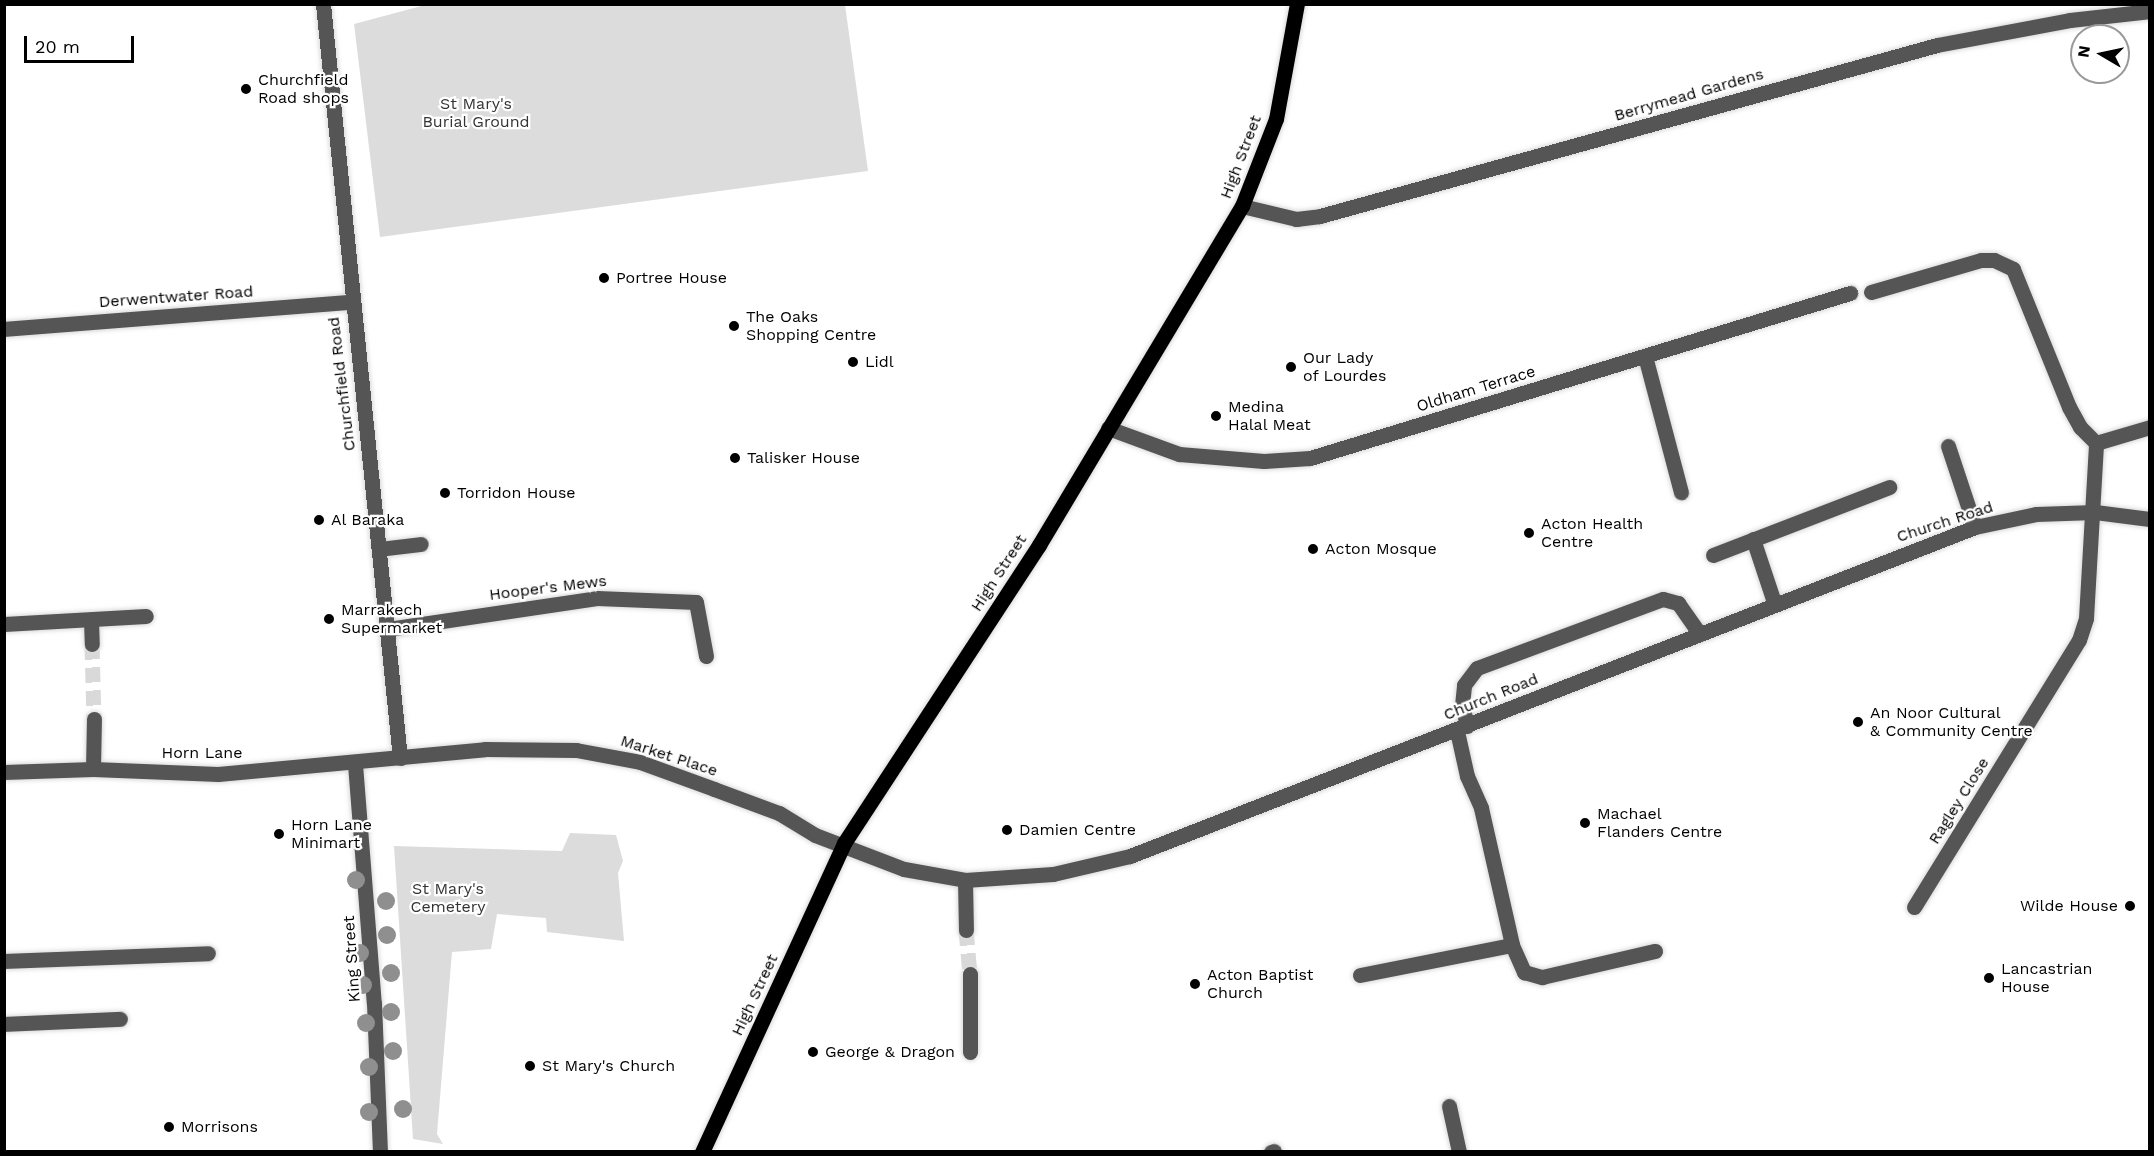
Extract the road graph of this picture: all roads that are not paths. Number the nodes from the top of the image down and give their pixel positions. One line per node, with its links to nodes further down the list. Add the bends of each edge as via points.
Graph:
1 (323, 4): 7 (street, Churchfield Road)
2 (1297, 4): 4 (main road, High Street, via 1276,119)
3 (2150, 11): 4 (street, Berrymead Gardens, via 2070,20 1936,45 1320,216 1296,219)
4 (1242, 206): 11 (main road, High Street)
5 (1871, 292): 12 (street, via 1981,260 1994,260 2013,268 2069,407 2080,427)
6 (1850, 293): 9 (street, Oldham Terrace)
7 (350, 302): 8 (street, Derwentwater Road); 21 (street, Churchfield Road)
8 (4, 329)
9 (1645, 356): 11 (street, Oldham Terrace, via 1310,458 1264,461 1201,457 1133,440); 15 (street)
10 (2150, 427): 12 (street)
11 (1108, 428): 37 (main road, High Street, via 1039,544)
12 (2096, 443): 16 (street, Ragley Close)
13 (1948, 446): 18 (street)
14 (1889, 487): 19 (street)
15 (1681, 492)
16 (2095, 512): 17 (street, Church Road); 18 (street, Church Road, via 2036,514); 39 (street, Ragley Close, via 2086,618 2079,640)
17 (2150, 519)
18 (1975, 527): 23 (street, Church Road)
19 (1753, 539): 22 (street); 23 (street)
20 (421, 544): 21 (street)
21 (379, 549): 27 (street, Churchfield Road)
22 (1713, 555)
23 (1774, 602): 28 (street, Church Road)
24 (146, 616): 25 (street)
25 (91, 621): 26 (street); 29 (street)
26 (4, 624)
27 (388, 629): 30 (street, Hooper's Mews, via 597,598 696,602); 33 (street, Churchfield Road)
28 (1700, 634): 32 (street, Church Road); 32 (street, via 1678,603 1663,599 1478,668 1464,685)
29 (92, 644)
30 (706, 656)
31 (94, 719): 35 (street)
32 (1462, 729): 38 (street, Church Road, via 1130,856 1053,874); 41 (street, via 1467,776 1481,808)
33 (400, 758): 34 (street, Horn Lane); 37 (street, Market Place, via 485,749 602,754 640,762 736,797 778,813 815,835)
34 (355, 764): 35 (street, Horn Lane, via 218,774); 51 (street, King Street, via 374,1003)
35 (93, 769): 36 (street, Horn Lane)
36 (4, 772)
37 (844, 843): 38 (street, Church Road, via 904,869); 52 (main road, High Street)
38 (965, 880): 40 (street)
39 (1914, 907)
40 (966, 930)
41 (1512, 945): 42 (street, via 1524,972 1542,977); 46 (street)
42 (1655, 951)
43 (208, 953): 44 (street)
44 (4, 961)
45 (970, 974): 49 (street)
46 (1360, 975)
47 (120, 1019): 48 (street)
48 (4, 1024)
49 (970, 1052)
50 (1449, 1106): 53 (street)
51 (380, 1152)
52 (702, 1152)
53 (1459, 1152)

